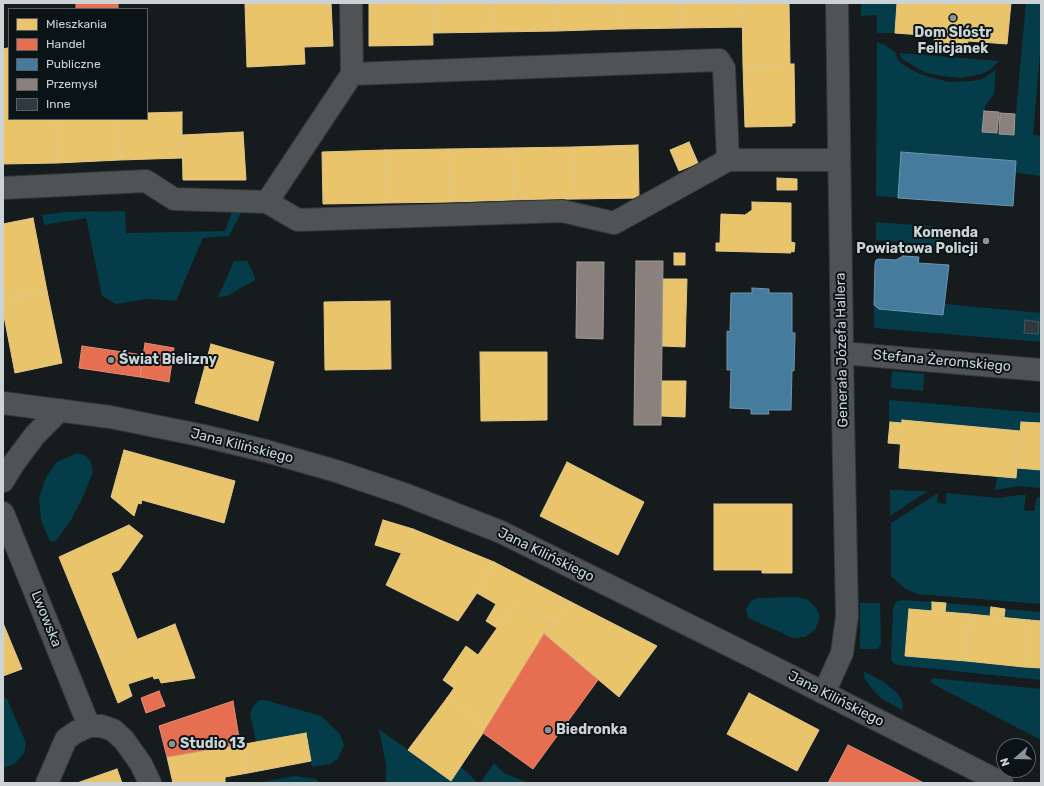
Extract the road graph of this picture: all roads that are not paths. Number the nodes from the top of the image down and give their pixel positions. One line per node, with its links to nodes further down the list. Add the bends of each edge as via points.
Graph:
1 (351, 3): 3 (street)
2 (837, 3): 5 (street, Generała Józefa Hallera)
3 (352, 74): 4 (street, via 719,60 724,68); 7 (street)
4 (728, 160): 5 (street); 7 (street, via 614,223 562,211 298,220)
5 (839, 160): 8 (street, Generała Józefa Hallera)
6 (3, 188): 7 (street, via 146,181 174,199)
7 (267, 202)
8 (842, 353): 9 (street, Stefana Żeromskiego); 14 (street, Generała Józefa Hallera, via 848,616 842,653)
9 (1041, 370)
10 (3, 403): 11 (street, Jana Kilińskiego)
11 (60, 410): 12 (street, via 35,436); 14 (street, Jana Kilińskiego, via 204,436 280,455 404,494 501,532)
12 (3, 481)
13 (3, 513): 15 (street, Lwowska)
14 (824, 693): 18 (street, Jana Kilińskiego)
15 (88, 726): 16 (street, via 66,739); 17 (street, via 101,726 113,730 124,740 141,764)
16 (45, 782)
17 (150, 783)
18 (1002, 783)

